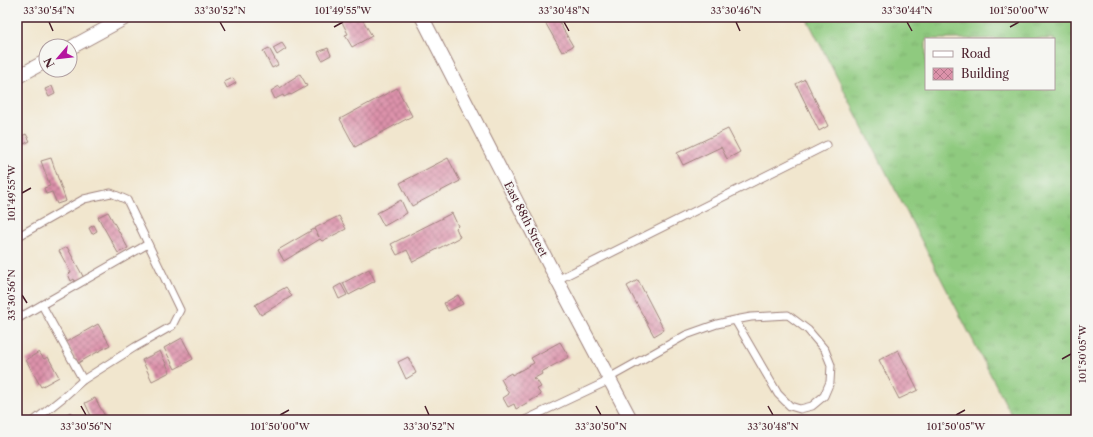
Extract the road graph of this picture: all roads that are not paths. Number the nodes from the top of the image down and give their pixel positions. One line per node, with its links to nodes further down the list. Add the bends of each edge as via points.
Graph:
1 (127, 17): 3 (street)
2 (422, 17): 9 (street, East 88th Street)
3 (78, 44)
4 (38, 65): 5 (street)
5 (17, 77)
6 (827, 145): 9 (lane)
7 (17, 237): 8 (lane, via 84,199 111,193 127,200)
8 (148, 244): 10 (lane); 14 (lane, via 180,310 172,326)
9 (557, 280): 13 (street, East 88th Street)
10 (42, 305): 11 (lane); 14 (lane)
11 (17, 319)
12 (735, 320): 12 (lane, via 750,316 788,315 808,330 826,350 831,365 830,382 824,396 812,406 800,409 790,406 778,394); 13 (lane, via 686,335)
13 (609, 379): 16 (lane); 17 (street, East 88th Street)
14 (82, 380): 15 (lane)
15 (36, 420)
16 (525, 420)
17 (631, 420)

